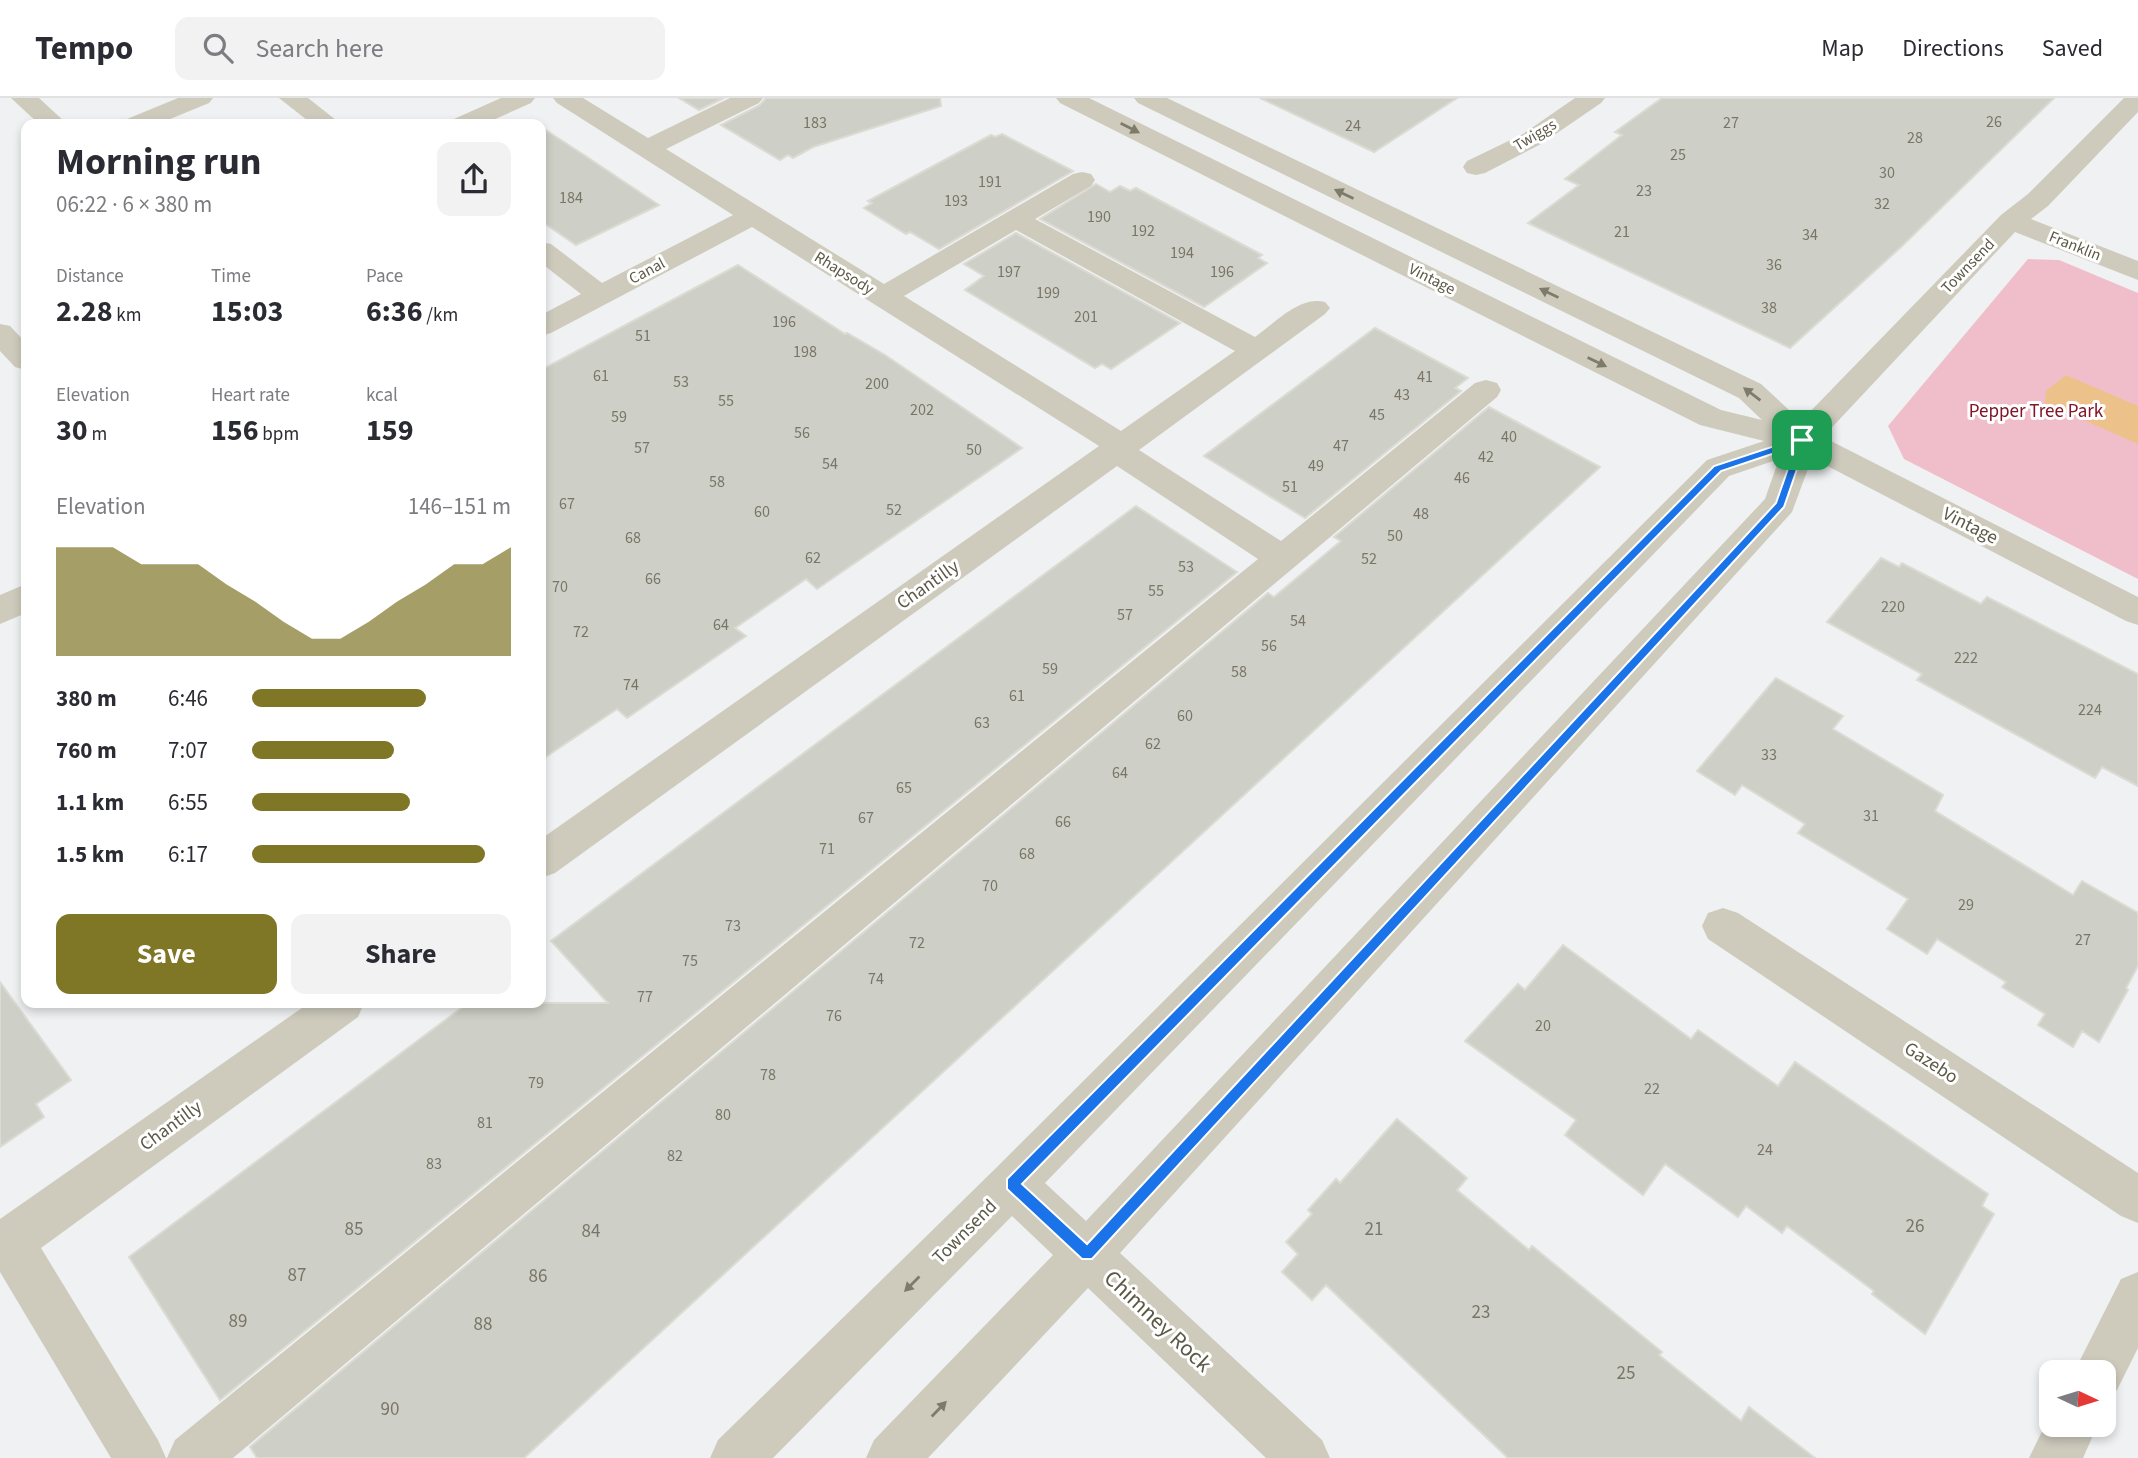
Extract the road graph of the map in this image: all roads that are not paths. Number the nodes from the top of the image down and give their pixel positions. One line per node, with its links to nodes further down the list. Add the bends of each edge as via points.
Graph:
1 (22, 98): 11 (street); 12 (street)
2 (200, 98): 13 (street)
3 (292, 98): 14 (street)
4 (522, 98): 15 (street)
5 (566, 98): 16 (street, Rhapsody)
6 (750, 98): 16 (street)
7 (1069, 98): 33 (street, Vintage, one-way to 33, via 1711,418)
8 (1147, 98): 33 (street, Vintage, one-way to 8, via 1750,391)
9 (1592, 98): 17 (street, Twiggs, via 1532,139)
10 (2138, 98): 21 (street, Townsend, via 2038,200)
11 (0, 105)
12 (48, 119)
13 (148, 119)
14 (321, 119)
15 (474, 119)
16 (647, 148): 19 (street, Rhapsody)
17 (1476, 167)
18 (1082, 180): 20 (street)
19 (753, 215): 24 (street, Canal); 25 (street, Rhapsody)
20 (1015, 219): 25 (street); 30 (street)
21 (2011, 221): 23 (street, Franklin); 33 (street, Townsend)
22 (546, 254): 24 (street)
23 (2138, 271)
24 (601, 296): 28 (street, Canal)
25 (882, 297): 34 (street, Rhapsody)
26 (1315, 308): 30 (street, Chantilly)
27 (21, 320): 29 (street)
28 (546, 324)
29 (0, 331): 31 (street)
30 (1256, 350): 34 (street, Chantilly)
31 (21, 354)
32 (1486, 390): 35 (street)
33 (1802, 440): 38 (street, Vintage); 42 (street, Townsend, via 1718,468); 45 (street, Townsend, via 1780,504)
34 (1119, 448): 35 (street, Rhapsody); 39 (street, Chantilly)
35 (1282, 558): 50 (street)
36 (21, 600): 37 (street)
37 (0, 611)
38 (2138, 612)
39 (546, 857)
40 (1723, 926): 43 (street, Gazebo)
41 (336, 1008): 44 (street, Chantilly)
42 (1012, 1184): 45 (street, Chimney Rock); 51 (street, Townsend, one-way to 51)
43 (2138, 1200)
44 (5, 1245): 49 (street)
45 (1087, 1254): 52 (street, Townsend, one-way to 45); 53 (street, Chimney Rock)
46 (2138, 1296): 47 (street)
47 (2105, 1360)
48 (2066, 1437): 54 (street)
49 (140, 1458)
50 (193, 1458)
51 (736, 1458)
52 (892, 1458)
53 (1304, 1458)
54 (2056, 1458)

